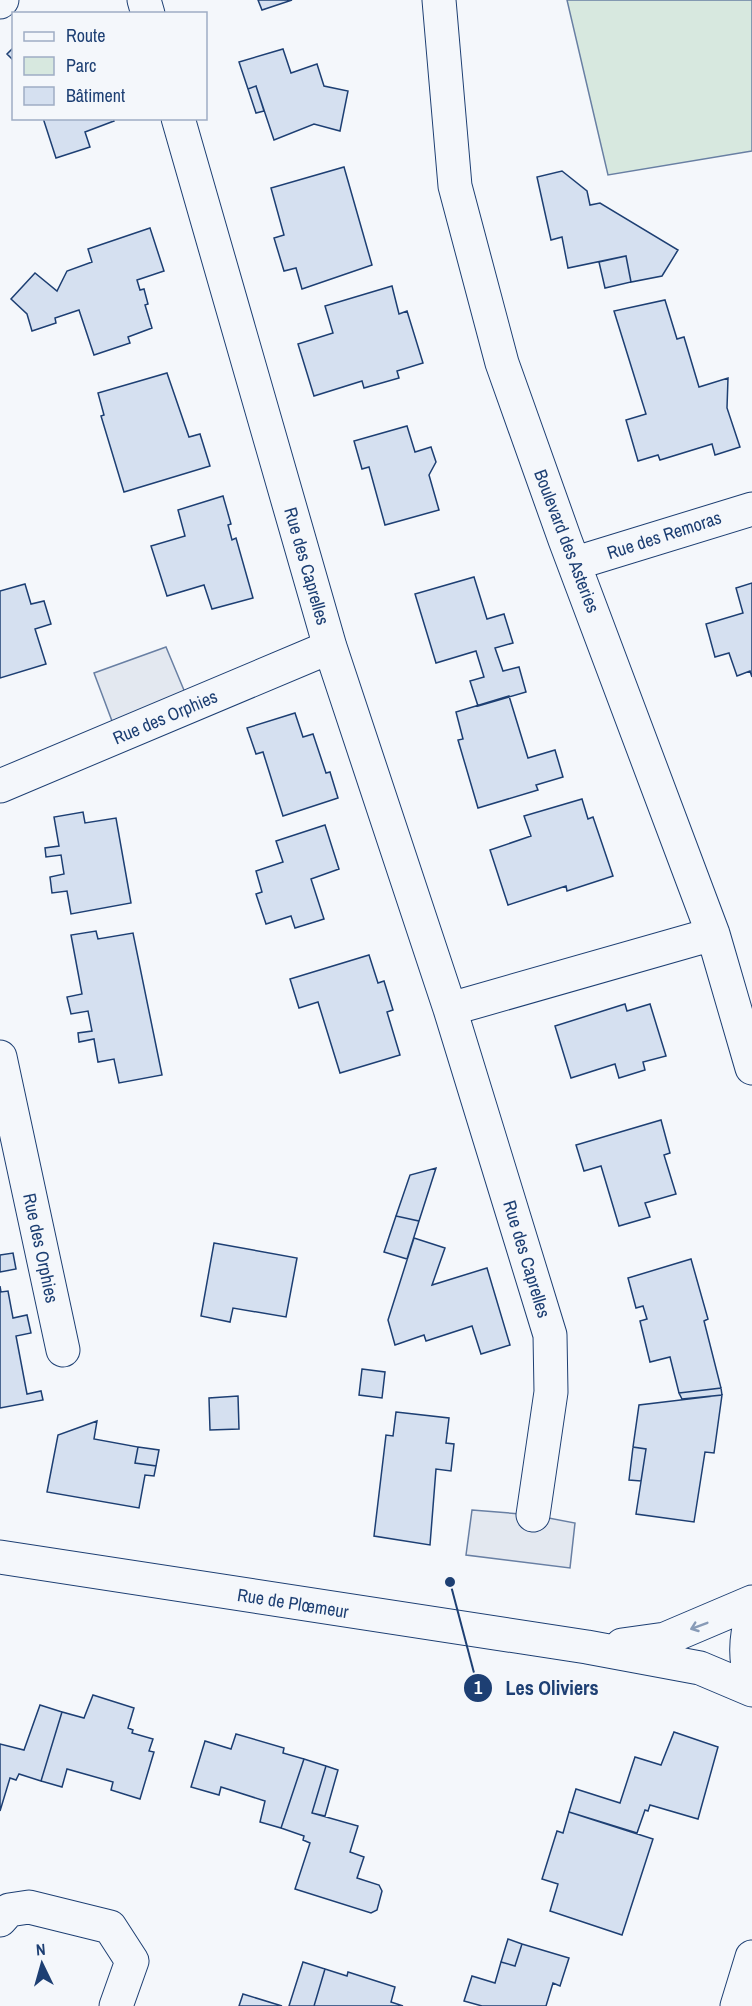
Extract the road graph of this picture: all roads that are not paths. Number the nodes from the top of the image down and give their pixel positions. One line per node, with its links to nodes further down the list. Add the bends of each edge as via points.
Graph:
1 (439, 0): 4 (street, Boulevard des Asteries, via 455,186 502,363)
2 (179, 120): 5 (street, Rue des Caprelles)
3 (752, 508): 4 (street, Rue des Remoras)
4 (576, 563): 7 (street, Boulevard des Asteries)
5 (330, 648): 6 (street, Rue des Orphies); 8 (street, Rue des Caprelles)
6 (0, 786)
7 (713, 934): 8 (street); 10 (street, Boulevard des Asteries)
8 (450, 1009): 13 (street, Rue des Caprelles, via 550,1335 551,1392)
9 (0, 1057): 11 (street, Rue des Orphies)
10 (752, 1068)
11 (10, 1148): 12 (street, Rue des Orphies)
12 (63, 1350)
13 (533, 1515)
14 (0, 1557): 17 (street, Rue de Plœmeur)
15 (752, 1602): 17 (street, Rue de Plœmeur, one-way to 17, via 665,1639)
16 (752, 1617): 18 (street, via 746,1643)
17 (587, 1647): 19 (street, Rue de Plœmeur, via 700,1668)
18 (752, 1682)
19 (752, 1690)
20 (0, 1920): 22 (street, via 9,1910 29,1907 110,1927 132,1961)
21 (752, 1957): 23 (street)
22 (116, 2006)
23 (737, 2006)

